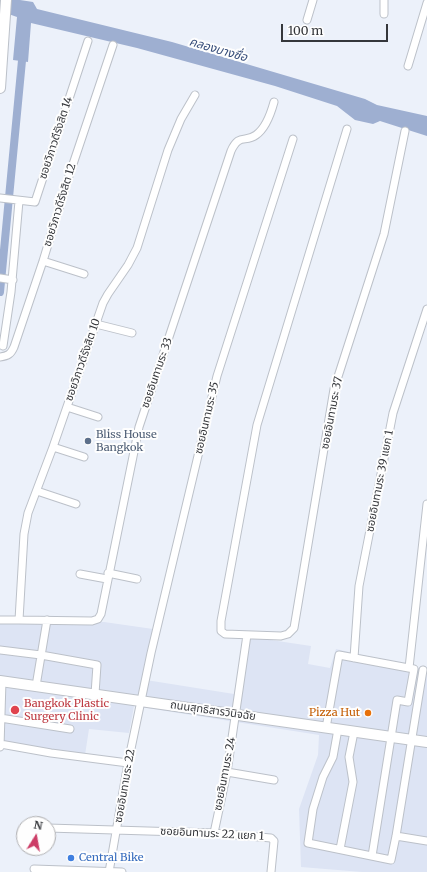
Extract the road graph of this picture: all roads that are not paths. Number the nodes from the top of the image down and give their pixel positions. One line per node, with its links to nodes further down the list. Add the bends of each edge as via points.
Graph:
1 (6, 0): 10 (main road)
2 (313, 0): 6 (street)
3 (384, 0): 5 (street)
4 (427, 4): 9 (street)
5 (384, 14)
6 (308, 20)
7 (88, 40): 17 (street, ซอยวิภาวดีรังสิต 14, via 35,202)
8 (113, 45): 18 (street, ซอยวิภาวดีรังสิต 12)
9 (408, 66)
10 (0, 88)
11 (195, 95): 23 (street, ซอยวิภาวดีรังสิต 10, via 168,150 137,248 103,303)
12 (274, 102): 35 (street, ซอยอินทามระ 33, via 260,132 234,144 139,427)
13 (347, 129): 40 (street, ซอยอินทามระ 37, via 257,424 221,621 225,634)
14 (405, 131): 40 (street, ซอยอินทามระ 37, via 384,234 334,389 294,628 281,636)
15 (293, 139): 49 (street, ซอยอินทามระ 35, via 217,376)
16 (2, 198): 17 (street, ซอยวิภาวดีรังสิต 14)
17 (17, 200): 21 (street)
18 (43, 261): 19 (street); 26 (street, ซอยวิภาวดีรังสิต 12, via 12,350 10,354)
19 (84, 274)
20 (2, 279): 21 (street)
21 (12, 280): 25 (street)
22 (427, 309): 43 (street, ซอยอินทามระ 39 แยก 1, via 393,413 359,586)
23 (96, 324): 24 (street); 27 (street, ซอยวิภาวดีรังสิต 10)
24 (132, 333)
25 (3, 346)
26 (0, 357)
27 (67, 407): 28 (street); 29 (street, ซอยวิภาวดีรังสิต 10)
28 (98, 417)
29 (53, 447): 30 (street); 31 (street, ซอยวิภาวดีรังสิต 10)
30 (84, 458)
31 (37, 491): 32 (street); 38 (street, ซอยวิภาวดีรังสิต 10, via 28,513 24,534)
32 (76, 504)
33 (427, 504): 44 (street)
34 (80, 574): 35 (street)
35 (108, 576): 36 (street); 39 (street, ซอยอินทามระ 33, via 98,618 92,621)
36 (137, 579)
37 (0, 620): 38 (street)
38 (19, 620): 39 (street, ซอยอินทามระ 33)
39 (47, 620): 42 (street)
40 (247, 635): 50 (street)
41 (0, 650): 42 (street)
42 (41, 655): 47 (street); 48 (street, via 97,665)
43 (354, 658): 44 (street); 52 (street, via 339,655)
44 (412, 668): 45 (street); 56 (street, via 408,702 397,700)
45 (425, 671): 57 (street)
46 (1, 681): 47 (main road, ถนนสุทธิสารวินิจฉัย); 51 (street)
47 (36, 686): 48 (main road, ถนนสุทธิสารวินิจฉัย)
48 (95, 694): 49 (main road, ถนนสุทธิสารวินิจฉัย)
49 (141, 701): 50 (main road, ถนนสุทธิสารวินิจฉัย); 60 (street, ซอยอินทามระ 22)
50 (236, 715): 52 (main road, ถนนสุทธิสารวินิจฉัย); 61 (street, ซอยอินทามระ 24)
51 (0, 718): 53 (street); 59 (street)
52 (326, 728): 54 (main road, ถนนสุทธิสารวินิจฉัย)
53 (70, 729)
54 (338, 729): 55 (main road, ถนนสุทธิสารวินิจฉัย); 68 (street, via 333,757 323,777 313,809 308,842)
55 (354, 732): 56 (main road, ถนนสุทธิสารวินิจฉัย); 68 (street, via 349,757 353,782)
56 (391, 737): 57 (main road, ถนนสุทธิสารวินิจฉัย); 69 (street)
57 (412, 740): 58 (main road, ถนนสุทธิสารวินิจฉัย); 66 (street)
58 (427, 742)
59 (0, 746): 60 (street)
60 (128, 763): 64 (street, ซอยอินทามระ 22)
61 (227, 772): 62 (street); 65 (street, ซอยอินทามระ 24)
62 (274, 780)
63 (56, 828): 64 (street, ซอยอินทามระ 22 แยก 1)
64 (117, 830): 65 (street, ซอยอินทามระ 22 แยก 1); 71 (street, ซอยอินทามระ 22)
65 (214, 833): 73 (street, ซอยอินทามระ 22 แยก 1, via 272,839 274,841)
66 (396, 836): 67 (street); 69 (street, via 391,860)
67 (427, 841)
68 (340, 849): 69 (street)
69 (372, 856)
70 (34, 869): 71 (street)
71 (109, 872): 72 (street)
72 (122, 872)
73 (271, 872)

